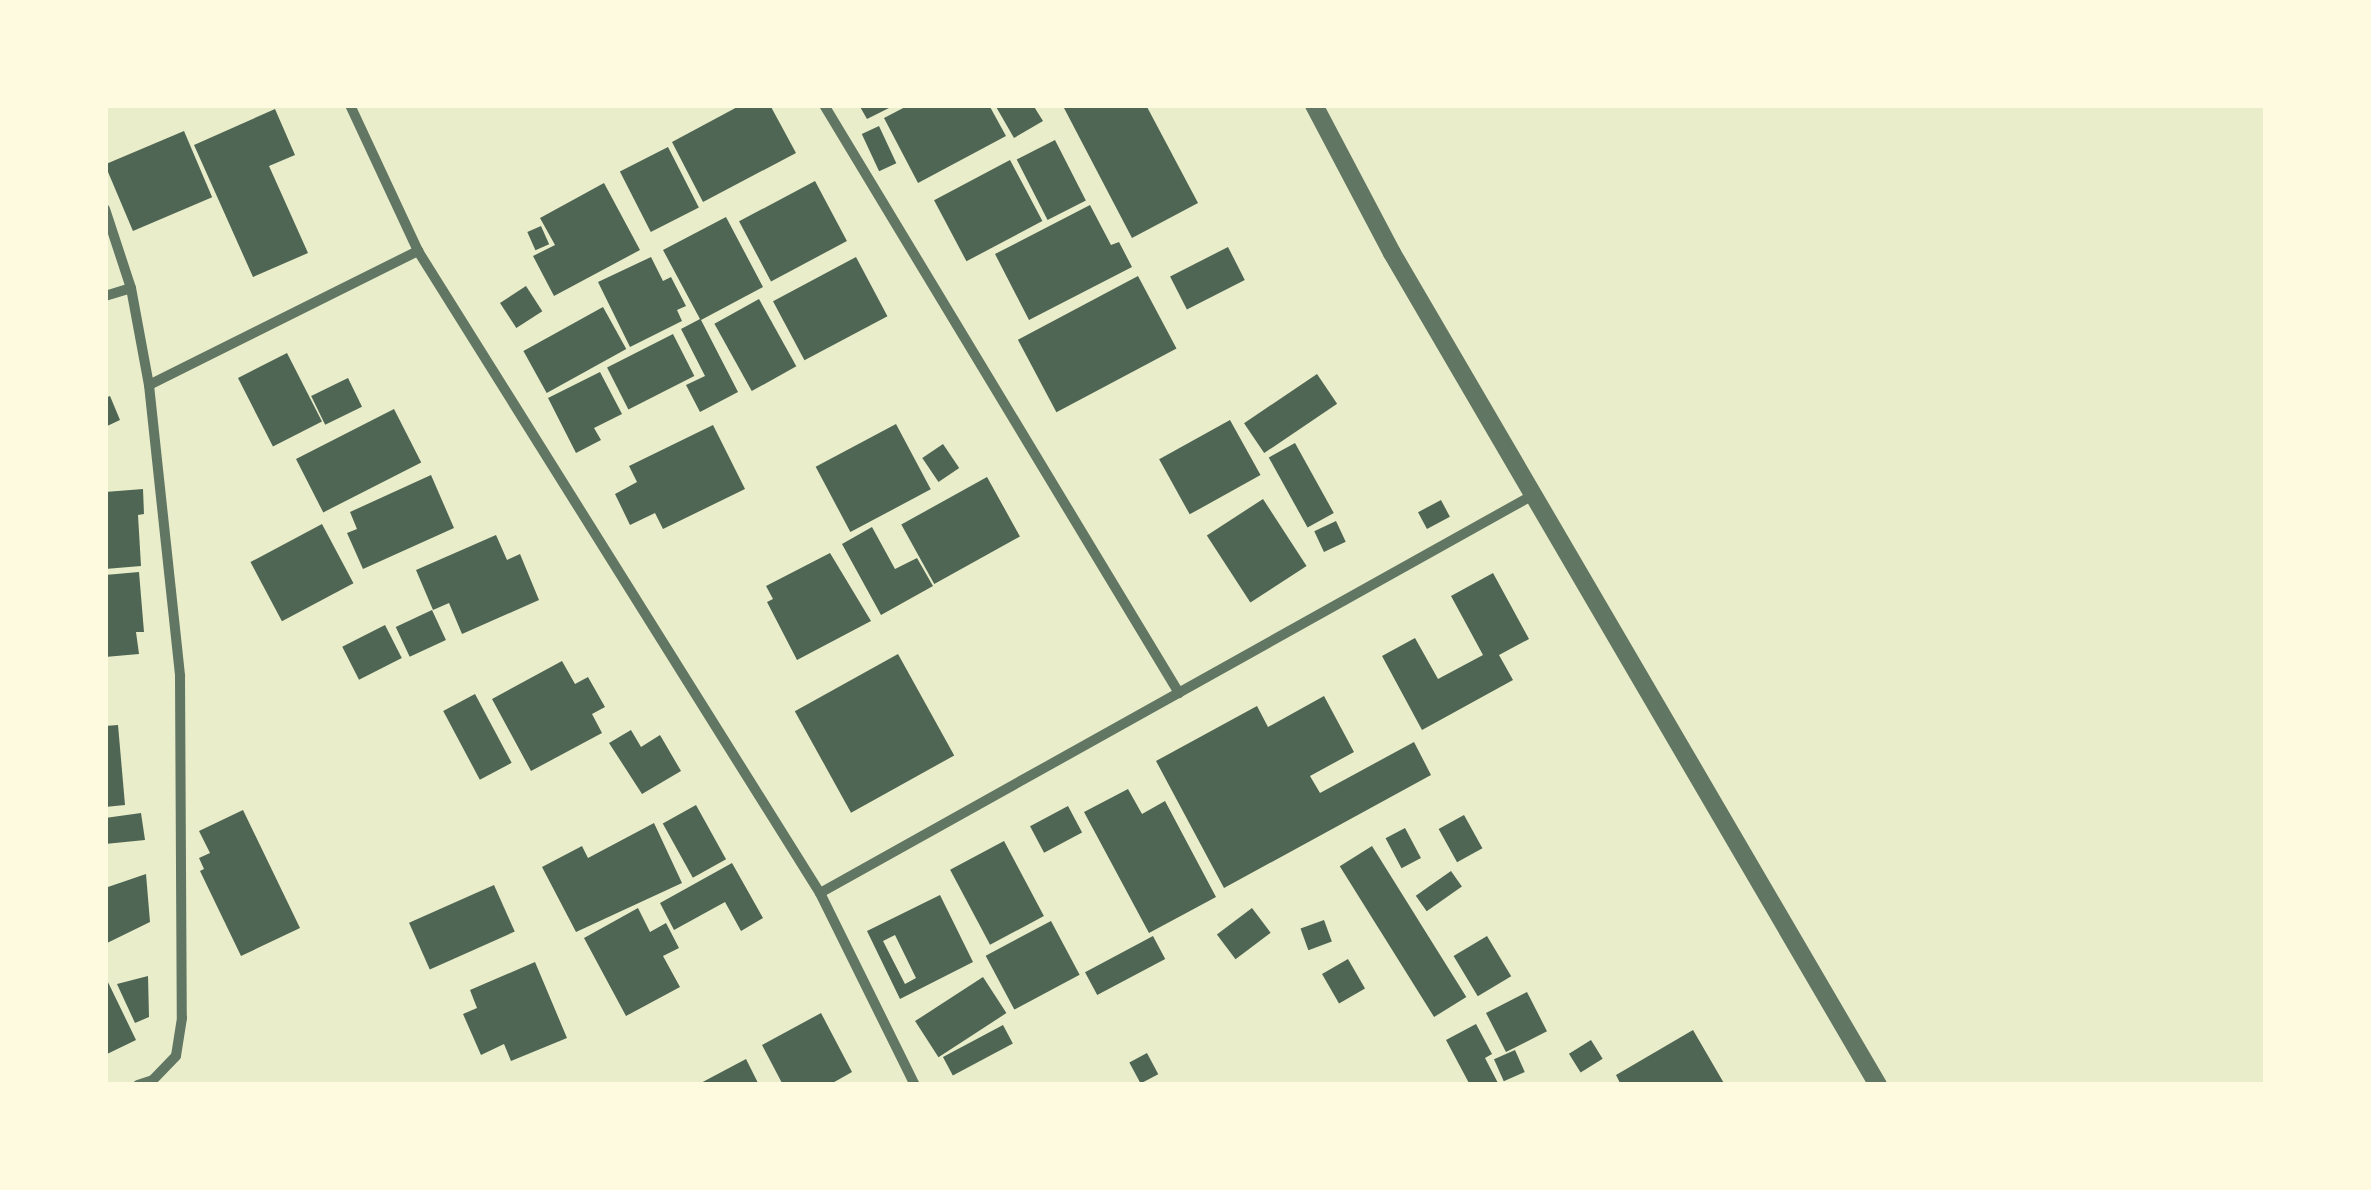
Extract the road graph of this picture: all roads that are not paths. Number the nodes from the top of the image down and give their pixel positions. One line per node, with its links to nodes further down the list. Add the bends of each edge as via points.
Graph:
1 (350, 105): 5 (street)
2 (824, 105): 10 (street)
3 (1314, 105): 9 (street)
4 (105, 209): 6 (street)
5 (418, 251): 8 (street); 11 (street)
6 (132, 288): 7 (street); 8 (street)
7 (105, 296)
8 (150, 386): 12 (street, via 180,676 182,1018 176,1056 153,1080)
9 (1533, 494): 10 (street); 14 (street)
10 (1180, 692): 11 (street)
11 (820, 893): 13 (street)
12 (138, 1085)
13 (915, 1085)
14 (1878, 1085)

